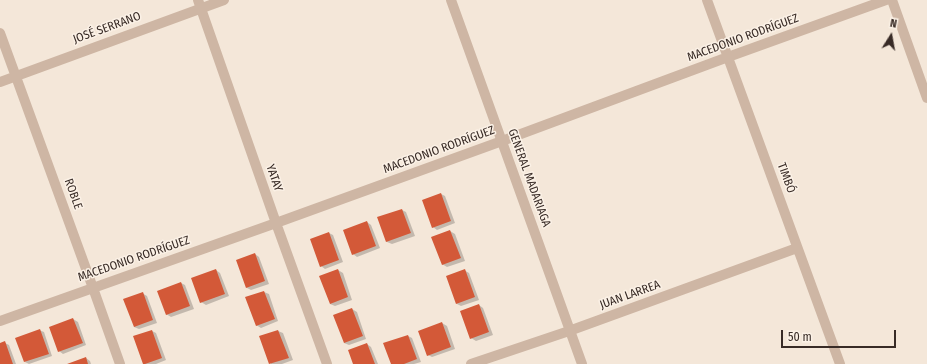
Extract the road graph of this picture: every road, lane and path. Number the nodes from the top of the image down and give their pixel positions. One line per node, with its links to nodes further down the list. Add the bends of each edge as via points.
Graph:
1 (224, 0): 6 (street, JOSÉ SERRANO)
2 (451, 0): 12 (street, GENERAL MADARIAGA)
3 (707, 0): 8 (street, TIMBÓ)
4 (886, 0): 8 (street, MACEDONIO RODRÍGUEZ)
5 (892, 0): 11 (street)
6 (199, 4): 9 (street, JOSÉ SERRANO); 13 (street, YATAY)
7 (0, 33): 9 (street, ROBLE)
8 (728, 57): 12 (street, MACEDONIO RODRÍGUEZ); 14 (street, TIMBÓ)
9 (16, 76): 10 (street, JOSÉ SERRANO); 15 (street, ROBLE)
10 (0, 82)
11 (927, 98)
12 (502, 141): 13 (street, MACEDONIO RODRÍGUEZ); 17 (street, GENERAL MADARIAGA)
13 (276, 223): 15 (street, MACEDONIO RODRÍGUEZ); 19 (street, YATAY)
14 (797, 248): 17 (street, JUAN LARREA); 22 (street, TIMBÓ)
15 (93, 288): 16 (street, MACEDONIO RODRÍGUEZ); 18 (street, ROBLE)
16 (0, 321)
17 (569, 331): 20 (street, JUAN LARREA); 21 (street, GENERAL MADARIAGA)
18 (120, 364)
19 (327, 364)
20 (471, 364)
21 (582, 364)
22 (840, 364)

